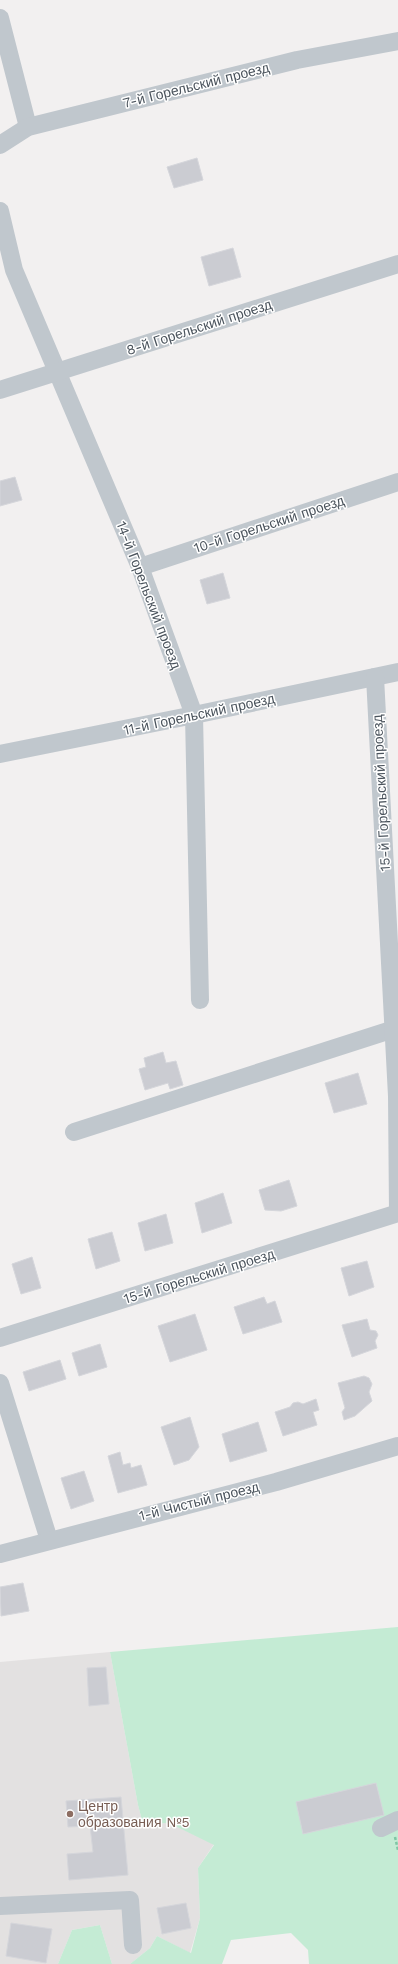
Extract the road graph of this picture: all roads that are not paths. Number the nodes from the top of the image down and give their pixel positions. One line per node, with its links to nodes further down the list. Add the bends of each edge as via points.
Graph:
1 (0, 18): 3 (street)
2 (398, 41): 3 (street, 7-й Горельский проезд, via 298,60)
3 (28, 127): 4 (street, 7-й Горельский проезд)
4 (0, 146)
5 (0, 211): 7 (street, 14-й Горельский проезд, via 14,270)
6 (398, 264): 7 (street, 8-й Горельский проезд)
7 (58, 372): 8 (street, 8-й Горельский проезд); 10 (street, 14-й Горельский проезд)
8 (0, 390)
9 (398, 482): 10 (street, 10-й Горельский проезд)
10 (140, 567): 13 (street, 14-й Горельский проезд)
11 (398, 672): 12 (street, 11-й Горельский проезд)
12 (375, 677): 13 (street, 11-й Горельский проезд); 16 (street, 15-й Горельский проезд)
13 (194, 715): 14 (street, 11-й Горельский проезд); 15 (street, 14-й Горельский проезд)
14 (0, 754)
15 (200, 1000)
16 (394, 1028): 17 (street); 18 (street, 15-й Горельский проезд, via 398,1096)
17 (74, 1132)
18 (398, 1214): 19 (street, 15-й Горельский проезд)
19 (0, 1338)
20 (0, 1383): 22 (street)
21 (398, 1446): 22 (street, 1-й Чистый проезд, via 276,1482)
22 (49, 1540): 23 (street, 1-й Чистый проезд)
23 (0, 1554)
24 (398, 1820): 25 (street)
25 (380, 1828)
26 (0, 1906): 27 (street, via 130,1900)
27 (133, 1945)

